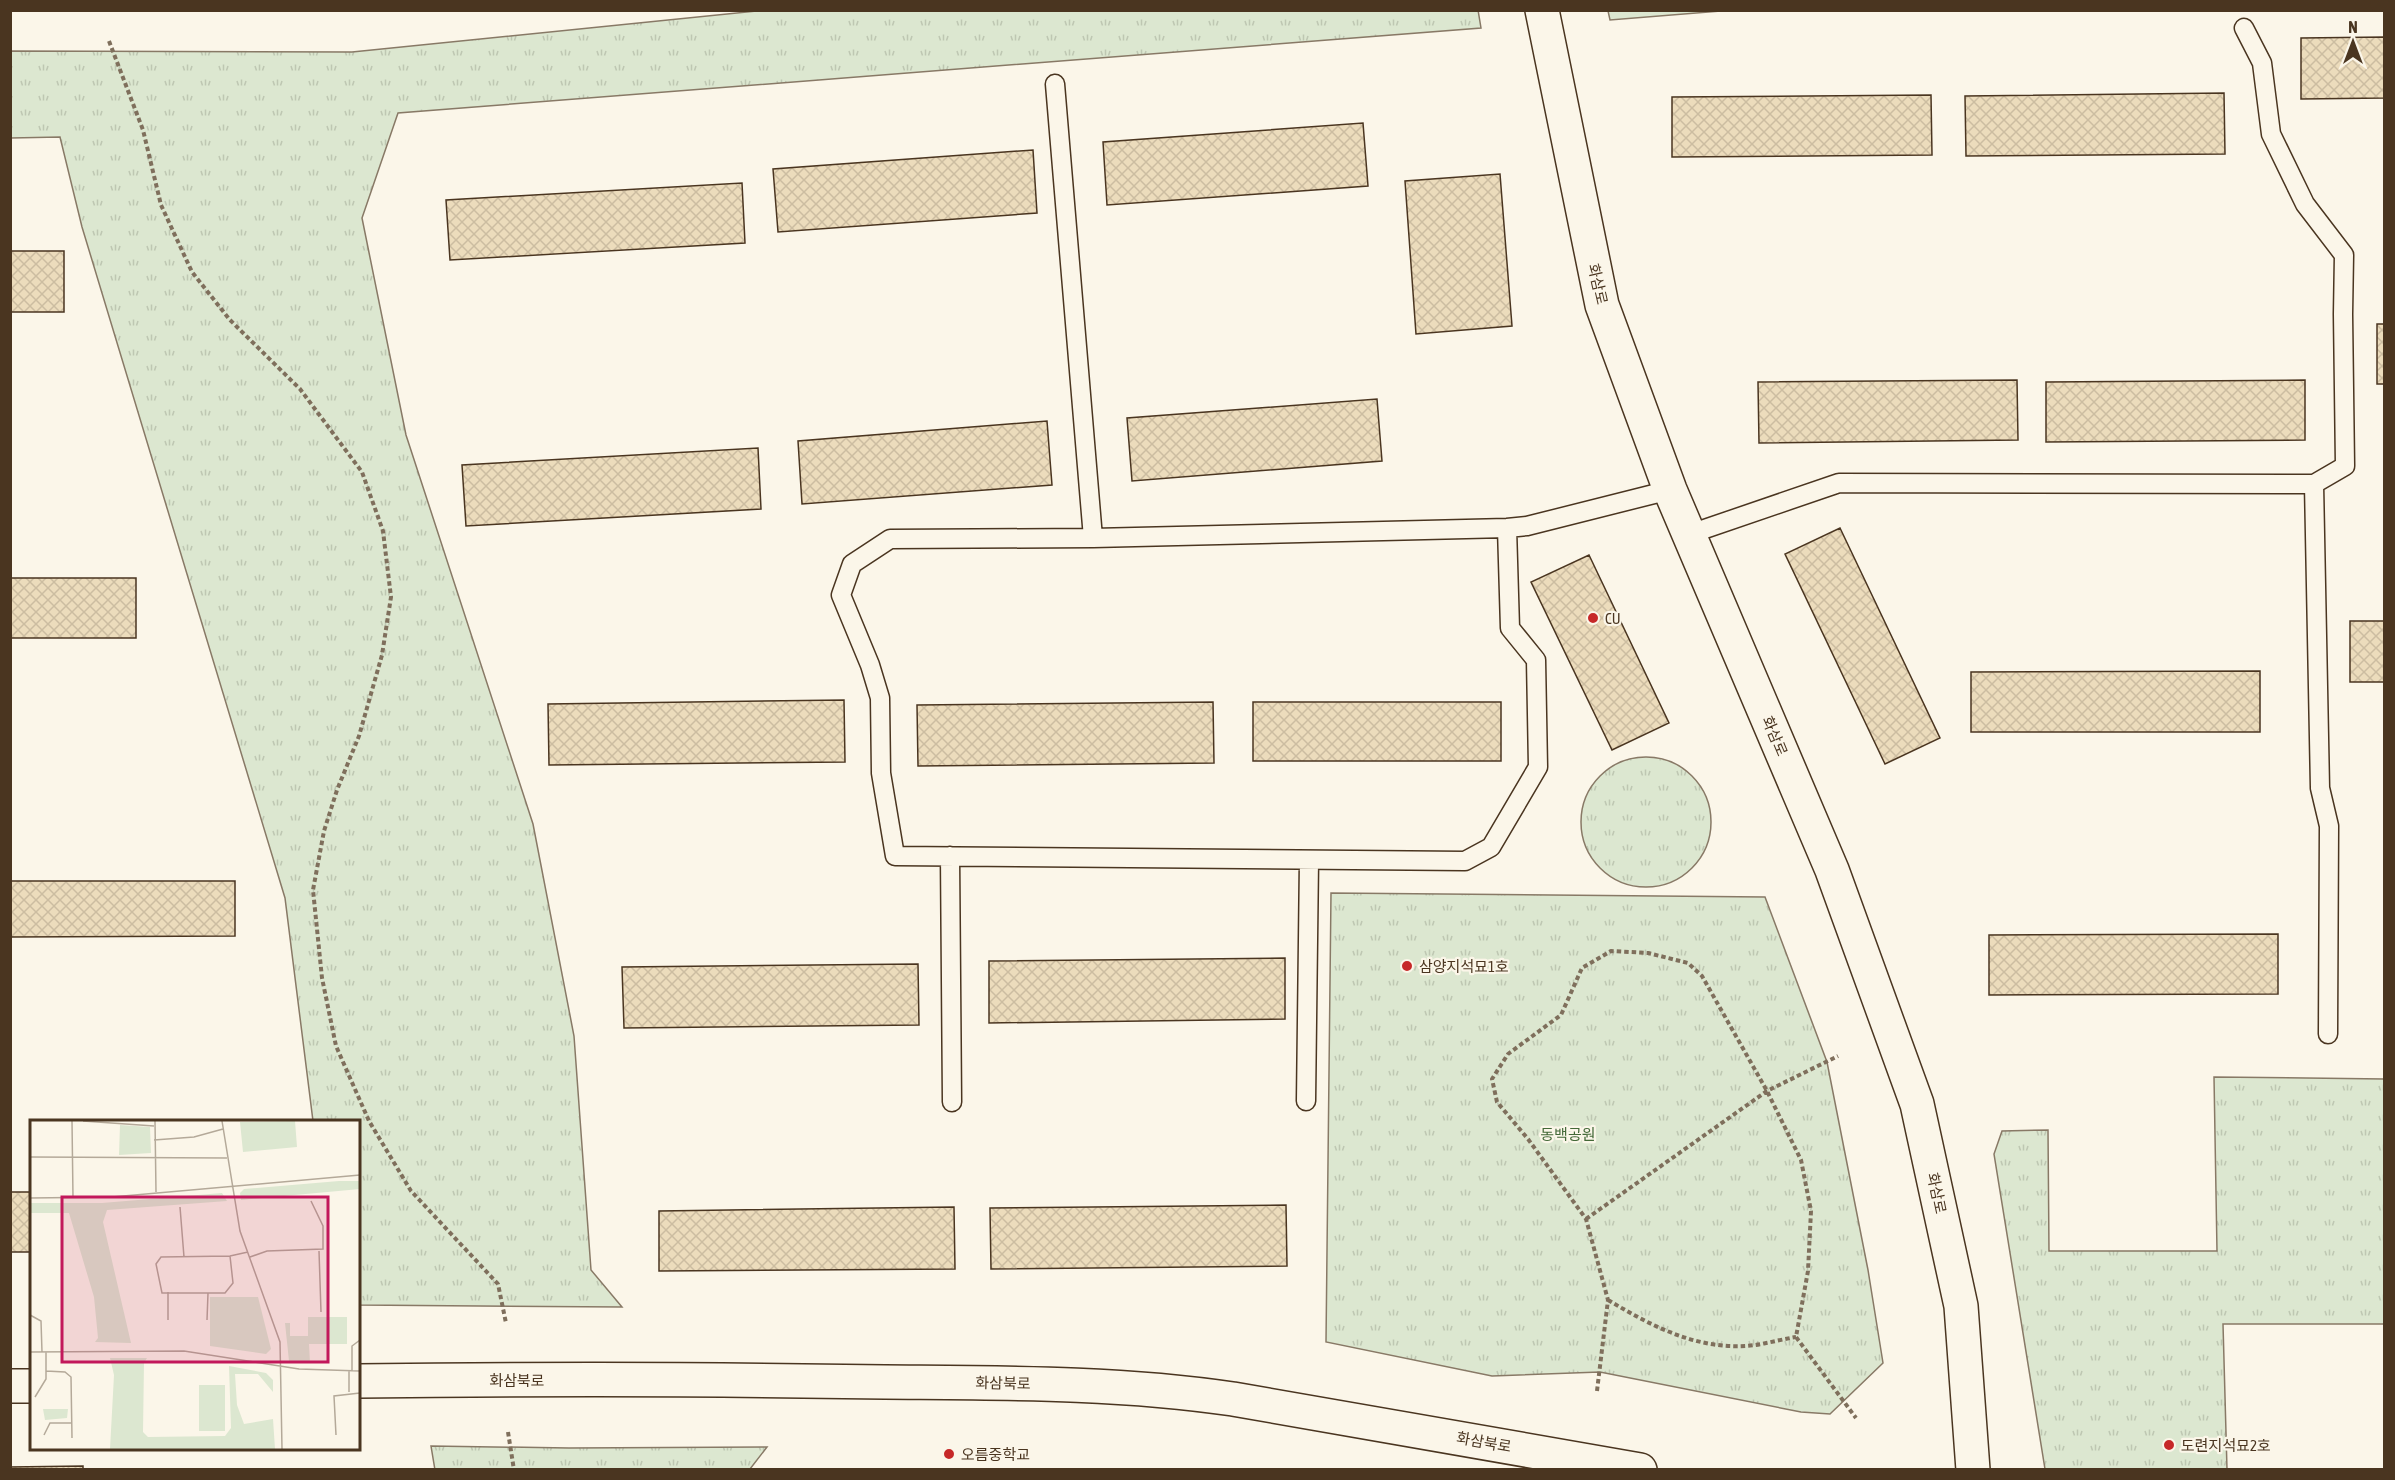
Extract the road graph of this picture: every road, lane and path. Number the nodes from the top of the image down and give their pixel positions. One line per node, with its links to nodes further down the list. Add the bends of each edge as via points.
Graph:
1 (1542, 10): 6 (street, 화삼로, via 1602,304)
2 (2244, 28): 5 (lane, via 2262,63 2271,134 2305,204 2344,255 2345,466)
3 (109, 41): 19 (path, via 143,130 161,205 192,272 230,320 300,389 362,472 383,531 391,597 382,655 360,736 324,831 313,890 322,978 336,1046 369,1121 411,1191 498,1284)
4 (1056, 84): 9 (lane)
5 (2314, 484): 8 (lane, via 1839,483); 12 (lane, via 2320,788 2329,826)
6 (1670, 490): 7 (lane); 8 (street, 화삼로)
7 (1507, 528): 9 (lane); 11 (lane, via 1510,628 1536,660 1538,767 1491,847 1465,861)
8 (1690, 534): 29 (street, 화삼로, via 1832,870 1917,1104 1961,1306)
9 (1093, 538): 10 (lane, via 890,539 852,564 841,595 880,698 881,773 895,856)
10 (950, 856): 11 (lane); 16 (lane)
11 (1309, 860): 15 (lane)
12 (2328, 1034)
13 (1838, 1056): 14 (path)
14 (1767, 1091): 17 (path); 17 (path, via 1720,1004 1702,976 1688,963 1648,953 1611,951 1582,968 1562,1015 1508,1054 1492,1079 1497,1102); 20 (path, via 1801,1161 1810,1211 1808,1271)
15 (1306, 1101)
16 (952, 1102)
17 (1586, 1218): 18 (path)
18 (1608, 1300): 20 (path, via 1652,1326 1703,1343 1754,1345); 24 (path)
19 (506, 1323)
20 (1796, 1336): 25 (path)
21 (360, 1382): 28 (street, 화삼북로, via 702,1379 1095,1385 1170,1390)
22 (10, 1386): 23 (street)
23 (30, 1386)
24 (1597, 1391)
25 (1856, 1418)
26 (508, 1431): 27 (path)
27 (514, 1470)
28 (1640, 1470)
29 (1973, 1470)

